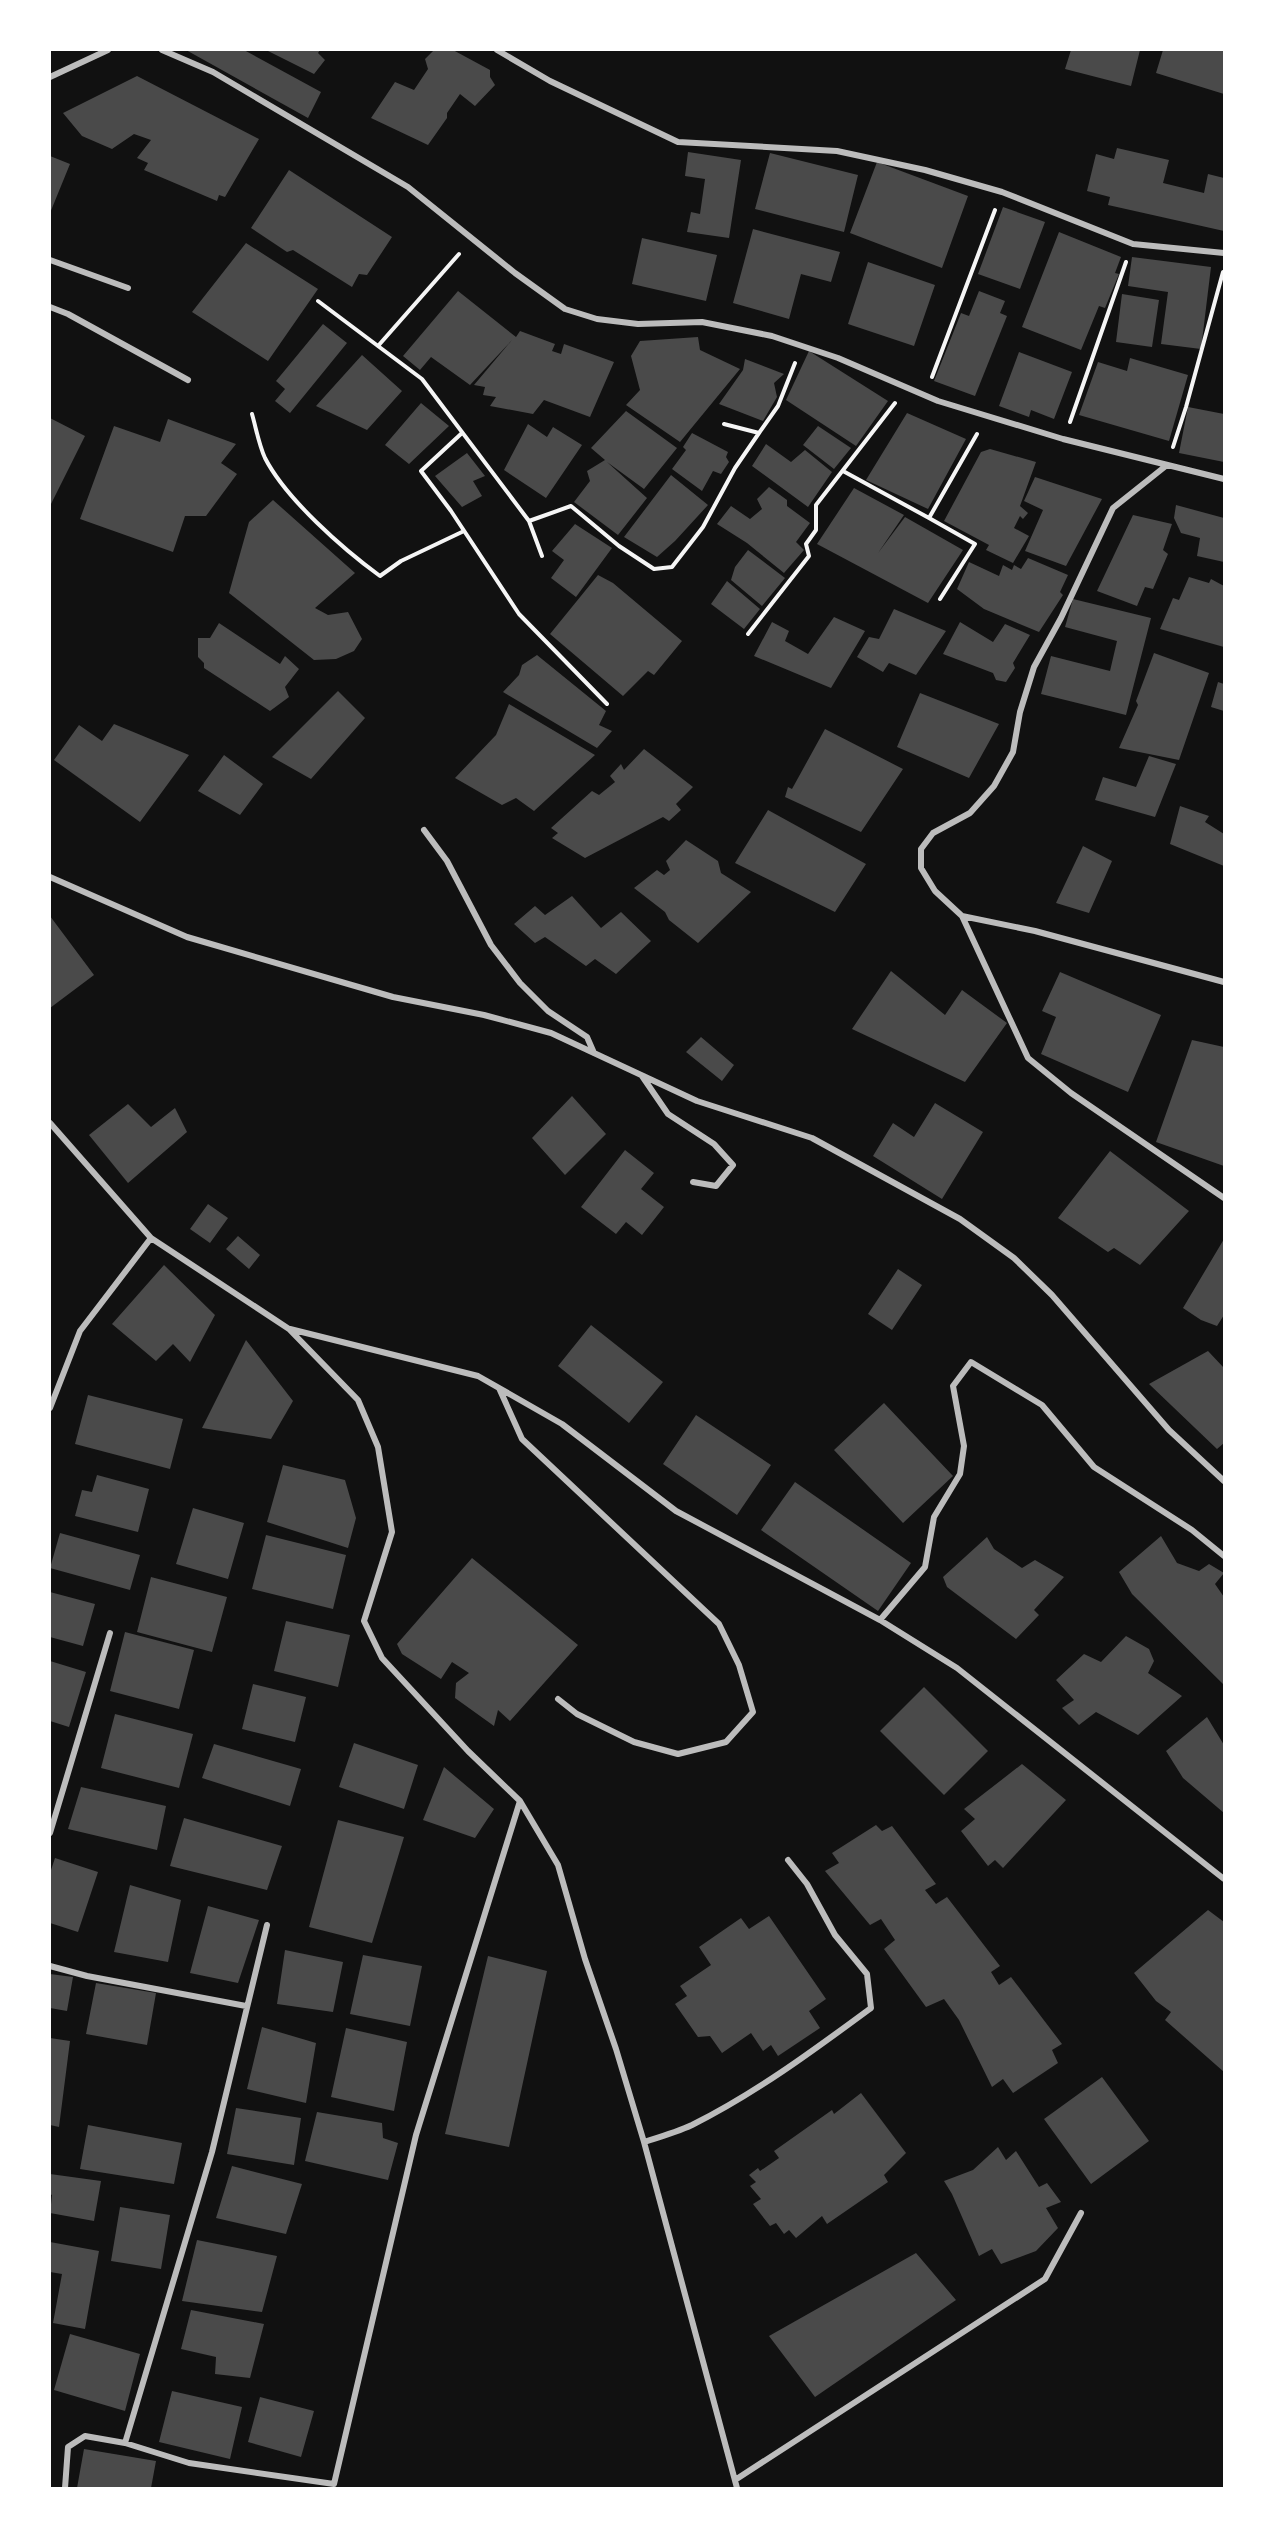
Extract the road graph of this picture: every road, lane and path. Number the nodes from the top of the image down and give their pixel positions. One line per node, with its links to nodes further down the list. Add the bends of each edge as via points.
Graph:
1 (108, 50): 4 (street)
2 (162, 50): 6 (street, via 213,72 408,187)
3 (497, 50): 5 (street, via 550,81 678,142 837,151)
4 (50, 77)
5 (1002, 192): 7 (street); 18 (path)
6 (472, 240): 14 (path); 15 (street, via 565,309 597,319 638,324 702,322)
7 (1133, 244): 8 (street); 24 (path)
8 (1224, 253)
9 (50, 260): 11 (street)
10 (1224, 265): 25 (path)
11 (128, 288)
12 (318, 301): 14 (path)
13 (50, 307): 16 (street)
14 (378, 346): 22 (path, via 422,379)
15 (802, 346): 17 (street); 23 (path, via 778,406)
16 (188, 380)
17 (907, 388): 18 (street); 26 (path)
18 (925, 395): 20 (street)
19 (252, 414): 30 (path, via 265,458 291,494 351,555 380,576 401,561)
20 (988, 415): 24 (street); 28 (path)
21 (724, 424): 23 (path)
22 (462, 433): 29 (path); 30 (path, via 421,471)
23 (759, 433): 29 (path, via 703,527 672,567 654,569 571,507)
24 (1064, 439): 25 (street)
25 (1167, 465): 27 (street); 37 (street, via 1113,508 1034,667 1013,752 994,786 970,813 933,833 921,849 921,868 935,891)
26 (843, 471): 28 (path); 33 (path, via 816,505 816,530 806,544 809,556)
27 (1224, 479)
28 (929, 518): 32 (path, via 975,544)
29 (529, 521): 31 (path)
30 (464, 531): 34 (path, via 519,614)
31 (542, 556)
32 (940, 599)
33 (748, 634)
34 (607, 704)
35 (424, 830): 39 (street, via 447,861 498,954 520,983 548,1011 587,1037)
36 (50, 877): 39 (street, via 187,937 393,997 550,1033)
37 (962, 916): 38 (street); 43 (street, via 1028,1058 1071,1094)
38 (1224, 982)
39 (594, 1054): 40 (street)
40 (642, 1076): 42 (street, via 668,1114 714,1144 733,1165 716,1186); 48 (street, via 698,1101 812,1138 960,1219 1014,1258 1052,1295 1169,1431)
41 (50, 1123): 44 (street)
42 (693, 1182)
43 (1224, 1198)
44 (151, 1238): 45 (street); 47 (street, via 81,1331)
45 (289, 1329): 46 (street, via 478,1376); 53 (street, via 358,1400 378,1447 392,1532 364,1621 382,1658)
46 (498, 1388): 50 (street, via 562,1424 676,1511); 52 (street, via 522,1439 719,1624 739,1665 753,1712 726,1742 678,1754 634,1742 577,1714)
47 (50, 1408)
48 (1224, 1481)
49 (1224, 1556): 50 (street, via 1192,1530 1094,1467 1042,1405 971,1362 953,1386 964,1446 960,1474 934,1517 925,1567)
50 (880, 1620): 56 (street, via 957,1668)
51 (110, 1633): 54 (street)
52 (558, 1699)
53 (520, 1801): 60 (street, via 558,1865); 62 (street, via 416,2135 334,2484 189,2463)
54 (50, 1833)
55 (788, 1860): 60 (street, via 807,1884 835,1935 867,1974 871,2008 746,2096 690,2126)
56 (1224, 1879)
57 (267, 1925): 59 (street)
58 (50, 1966): 59 (street)
59 (246, 2006): 62 (street, via 212,2152)
60 (644, 2142): 63 (street)
61 (1081, 2212): 63 (street, via 1046,2279)
62 (125, 2443): 64 (street, via 85,2436 68,2447)
63 (735, 2480): 65 (street)
64 (64, 2488)
65 (737, 2488)

